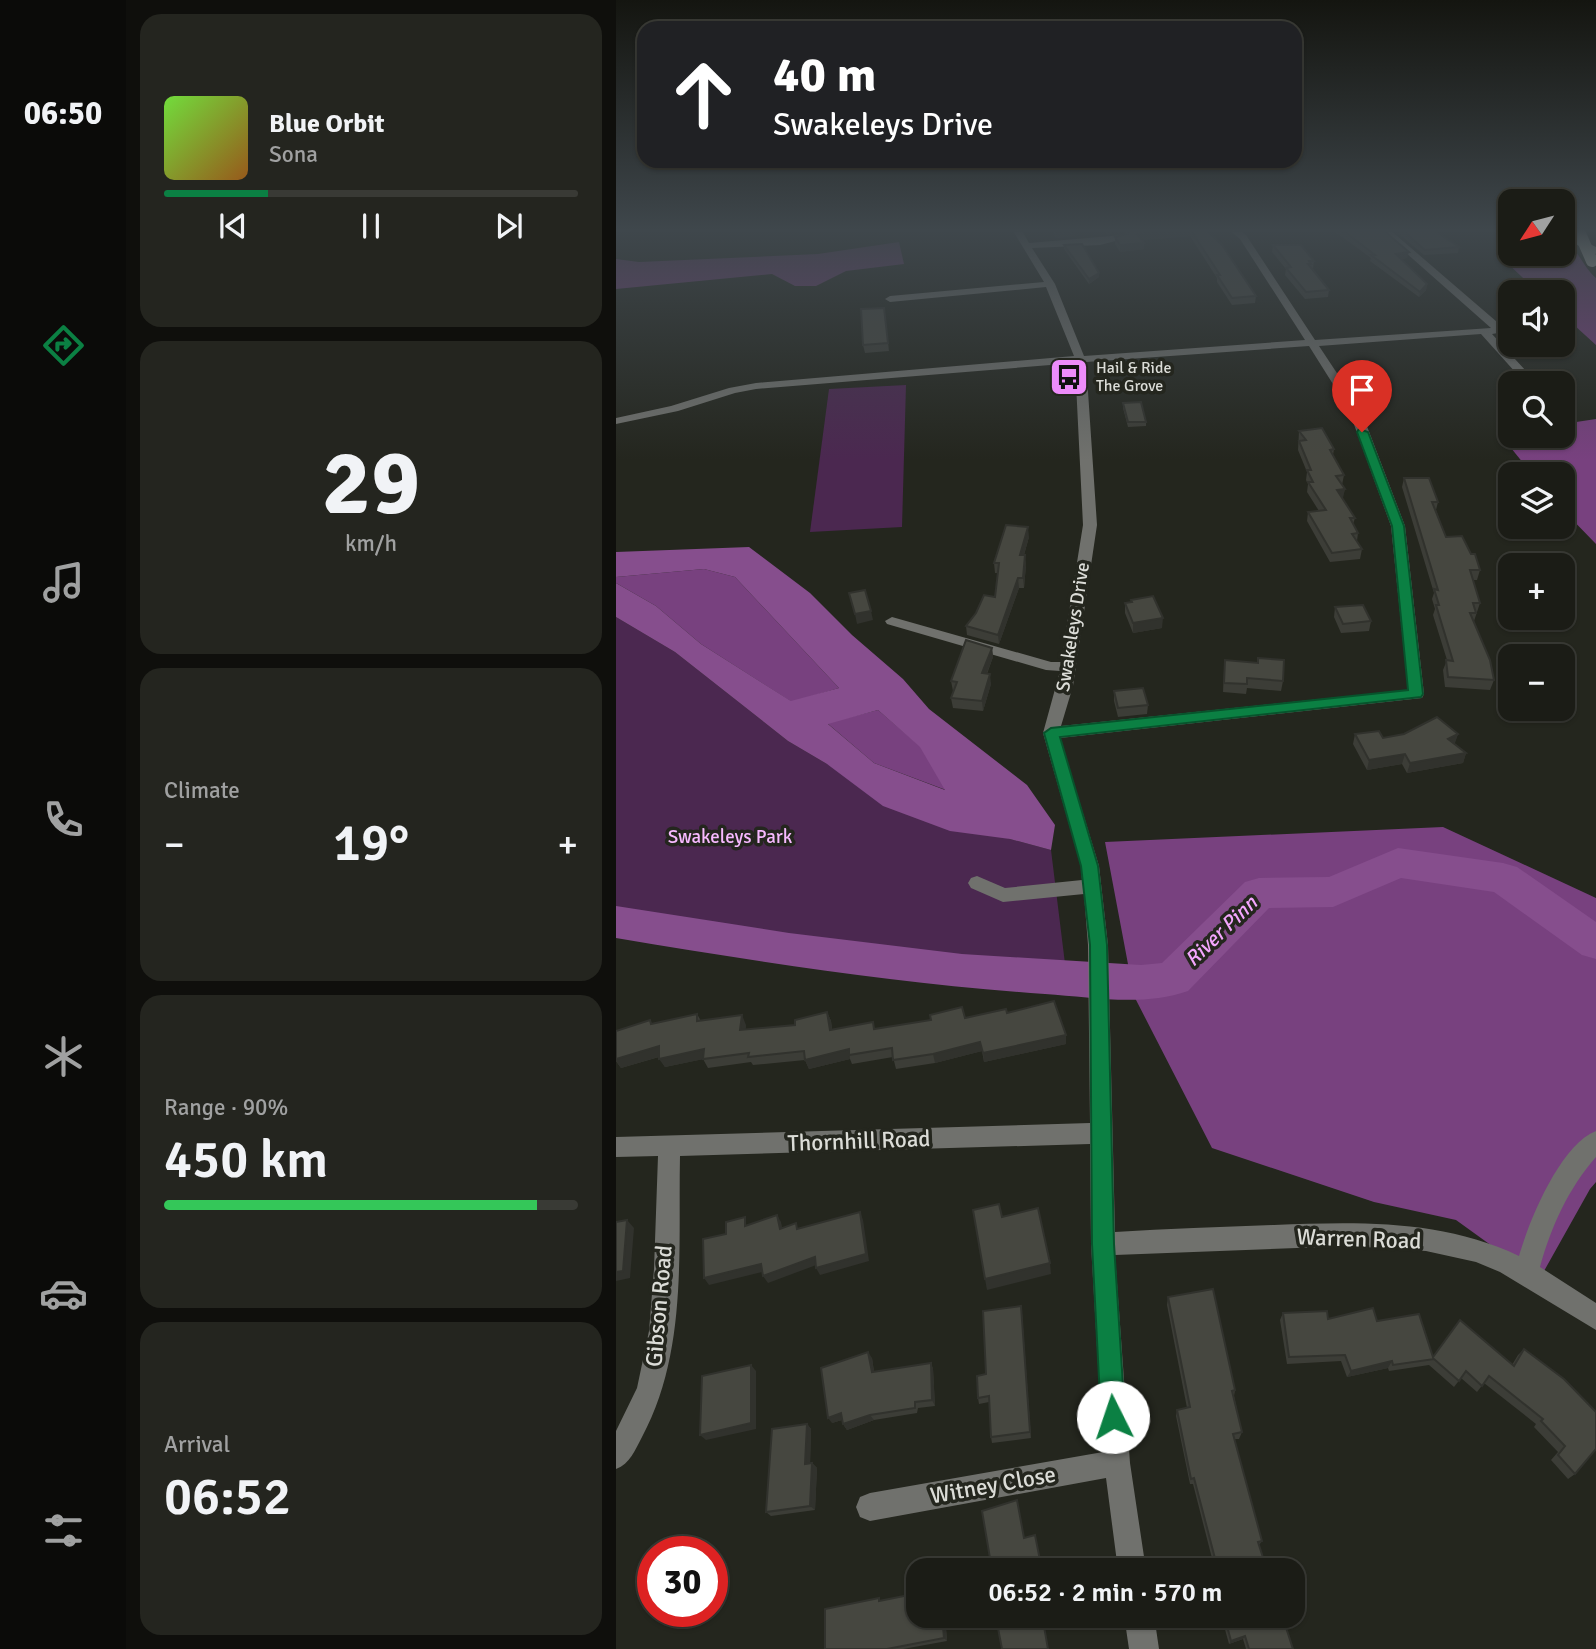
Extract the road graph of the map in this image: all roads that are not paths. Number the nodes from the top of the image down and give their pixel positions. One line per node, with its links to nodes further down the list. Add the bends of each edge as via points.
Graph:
1 (1059, 306): 6 (street, Swakeleys Drive)
2 (1286, 306): 5 (street)
3 (1472, 306): 4 (street, via 1500,330)
4 (1484, 331): 5 (street); 7 (street)
5 (1309, 342): 6 (street); 11 (street, via 1354,408 1398,526 1416,694)
6 (1080, 359): 8 (street, via 756,386); 10 (street, Swakeleys Drive, via 1090,525)
7 (1520, 371)
8 (616, 421)
9 (892, 621): 10 (street, via 1051,667)
10 (1068, 666): 11 (street, Swakeleys Drive)
11 (1051, 733): 13 (street, via 1090,866)
12 (977, 883): 13 (street, via 1003,895)
13 (1091, 886): 14 (street, via 1099,959)
14 (1103, 1133): 17 (street, Thornhill Road); 18 (street)
15 (1596, 1141): 19 (street, via 1574,1164 1540,1224)
16 (616, 1147): 17 (street, Thornhill Road)
17 (669, 1147): 21 (street, Gibson Road, via 656,1364 639,1416)
18 (1103, 1244): 19 (street, Warren Road, via 1380,1235 1474,1250); 22 (street)
19 (1527, 1273): 20 (street, Warren Road)
20 (1596, 1318)
21 (616, 1455)
22 (1117, 1462): 23 (street, Witney Close); 24 (street)
23 (870, 1507)
24 (1130, 1558)
25 (1141, 1628): 26 (street)
26 (1144, 1649)

